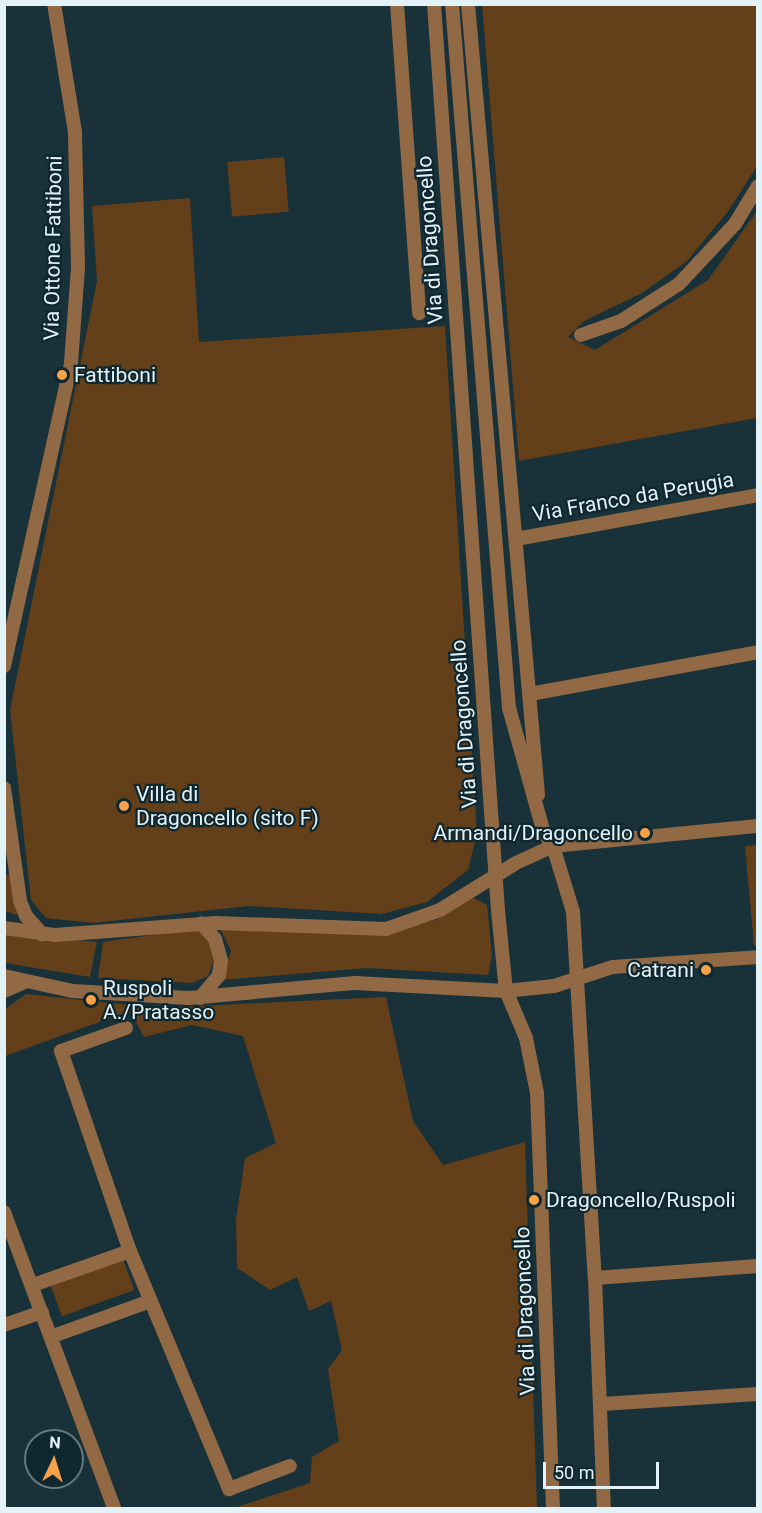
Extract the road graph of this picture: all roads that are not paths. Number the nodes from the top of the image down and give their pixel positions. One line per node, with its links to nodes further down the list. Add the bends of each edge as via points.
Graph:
1 (54, 4): 12 (street, Via Ottone Fattiboni, via 75,132 78,267 71,363)
2 (397, 4): 7 (street, Via di Dragoncello)
3 (434, 4): 20 (street, Via di Dragoncello)
4 (452, 4): 15 (street, Via di Dragoncello, via 509,708)
5 (468, 4): 10 (street, Via di Dragoncello)
6 (758, 186): 8 (street, via 735,224 679,284 621,321)
7 (419, 314)
8 (581, 335)
9 (758, 495): 10 (street, Via Franco da Perugia)
10 (516, 539): 13 (street, Via di Dragoncello)
11 (758, 652): 13 (street)
12 (4, 666)
13 (530, 694): 15 (street, Via di Dragoncello)
14 (4, 788): 18 (street)
15 (539, 806): 17 (street, Via di Dragoncello, via 544,833)
16 (758, 826): 17 (street)
17 (553, 846): 20 (street); 26 (street, Via di Dragoncello, via 573,912)
18 (11, 850): 19 (street); 23 (street, via 23,912)
19 (4, 867)
20 (495, 877): 21 (street, via 440,910 393,928 362,931); 29 (street, Via di Dragoncello)
21 (201, 923): 23 (street); 30 (street, via 215,939 221,960 219,975)
22 (4, 928): 23 (street)
23 (43, 935)
24 (758, 957): 26 (street, via 621,966)
25 (4, 976): 27 (street)
26 (576, 978): 29 (street, via 537,989); 35 (street, Via di Dragoncello)
27 (24, 982): 28 (street); 30 (street, via 112,995)
28 (4, 991)
29 (506, 991): 30 (street, via 355,983); 45 (street, Via di Dragoncello, via 526,1038 537,1093)
30 (201, 998)
31 (126, 1028): 33 (street, via 61,1051)
32 (4, 1212): 36 (street)
33 (130, 1251): 36 (street); 37 (street)
34 (758, 1266): 35 (street)
35 (595, 1278): 42 (street, Via di Dragoncello)
36 (33, 1285): 38 (street)
37 (152, 1301): 40 (street); 43 (street, via 229,1489)
38 (42, 1312): 39 (street); 40 (street)
39 (4, 1325)
40 (52, 1336): 44 (street)
41 (758, 1394): 42 (street)
42 (602, 1404): 46 (street, Via di Dragoncello)
43 (290, 1466)
44 (114, 1509)
45 (553, 1509)
46 (604, 1509)

